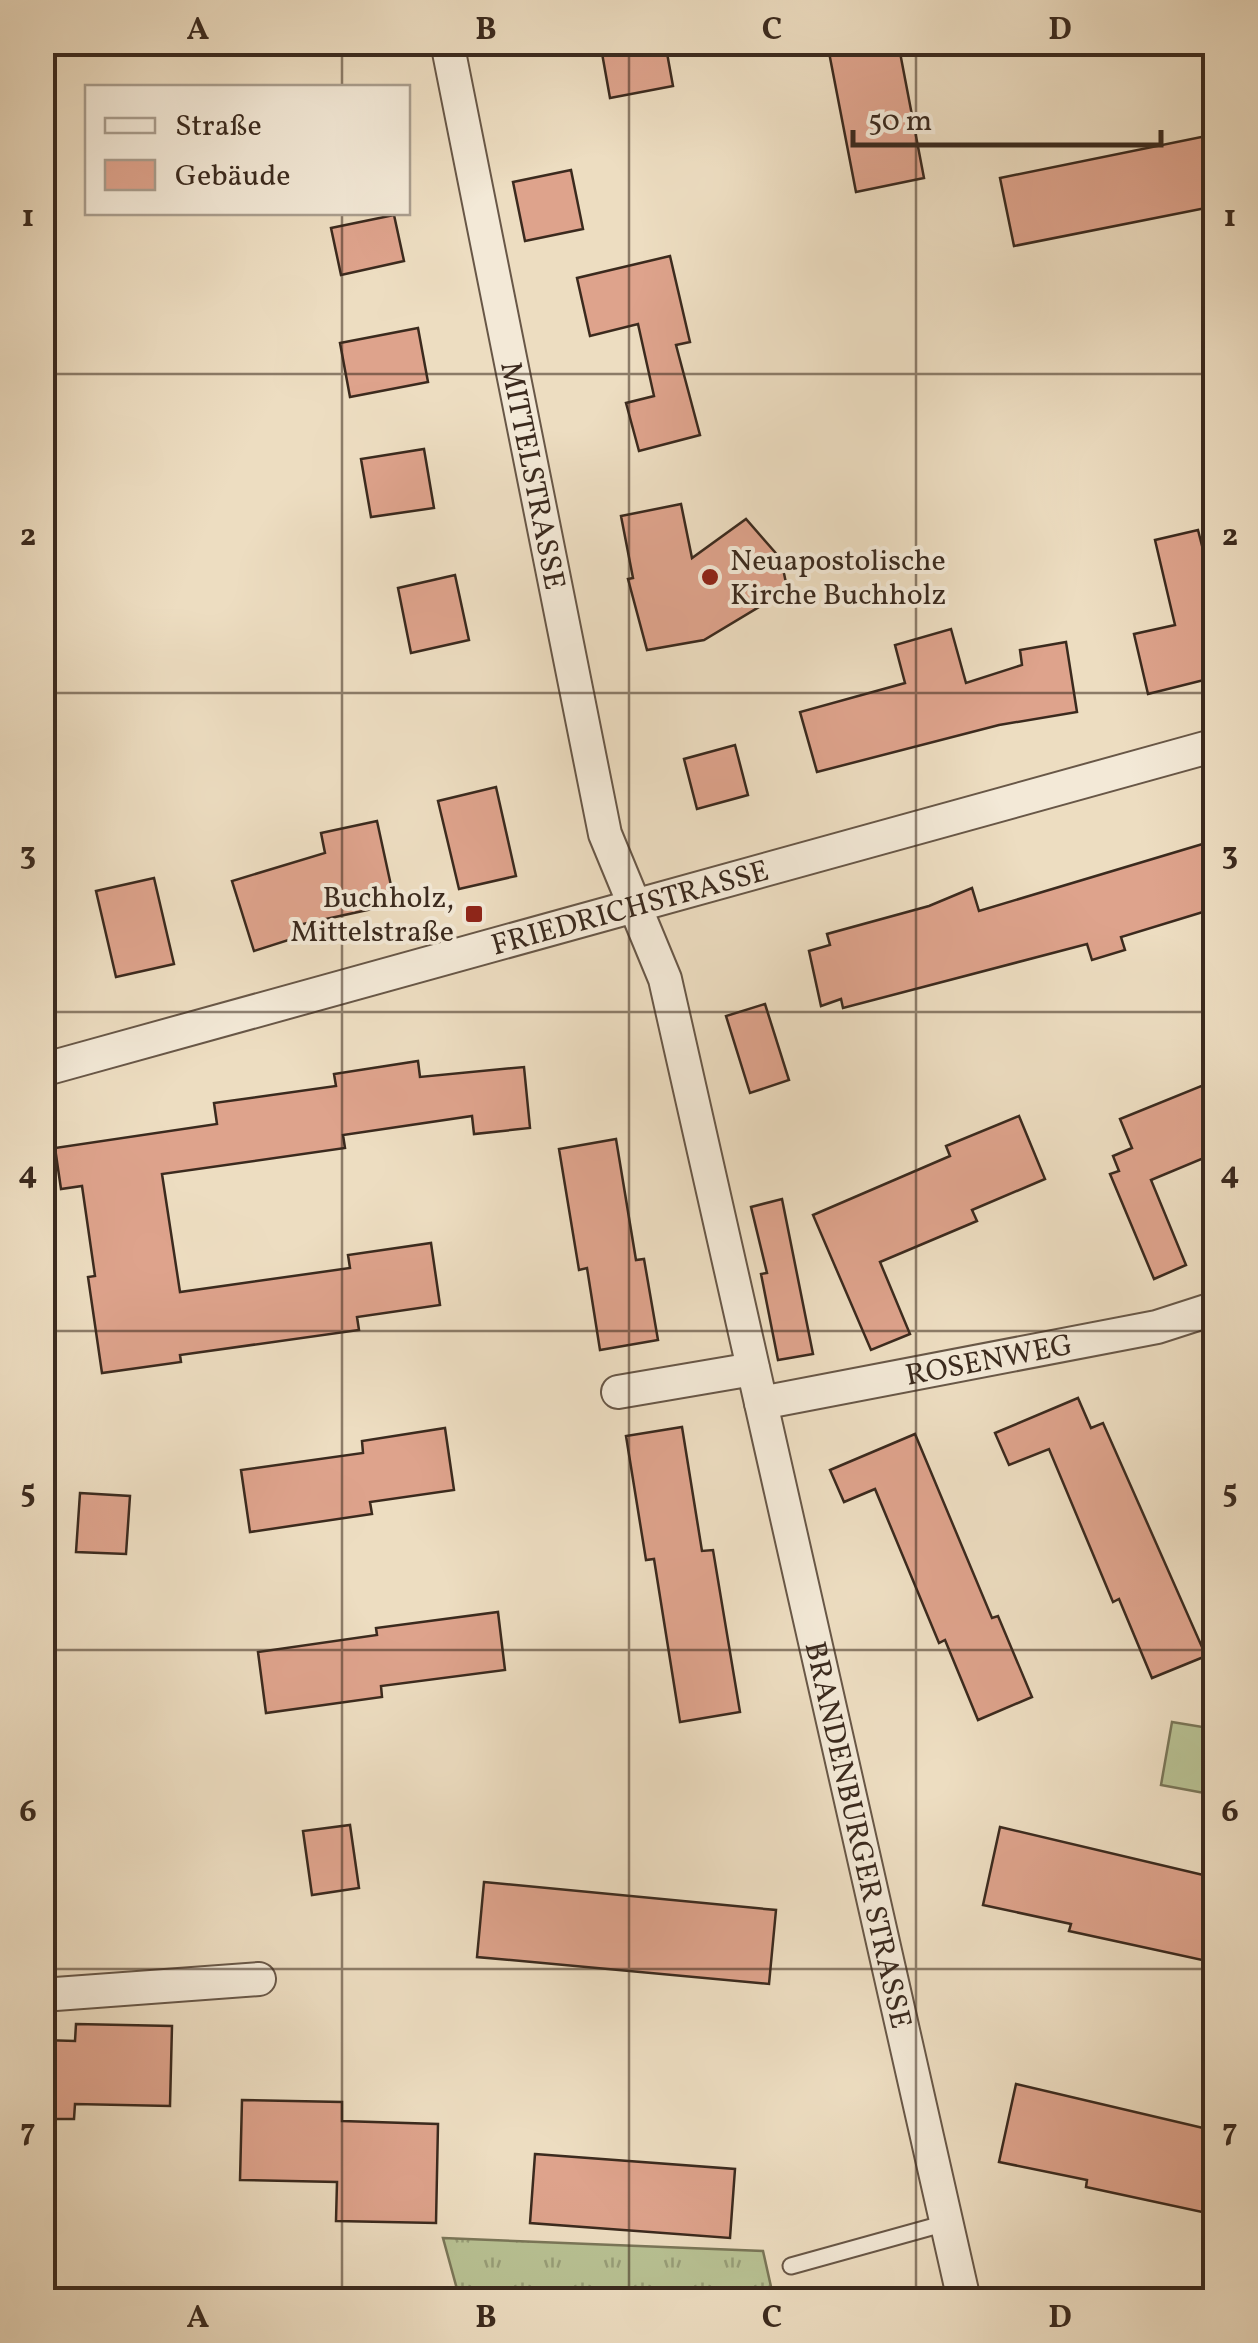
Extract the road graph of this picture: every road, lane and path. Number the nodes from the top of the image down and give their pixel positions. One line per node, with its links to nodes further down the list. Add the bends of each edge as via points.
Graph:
1 (447, 42): 3 (street, MITTELSTRASSE, via 606,834)
2 (1216, 745): 3 (street, FRIEDRICHSTRASSE)
3 (634, 906): 4 (street, FRIEDRICHSTRASSE); 6 (street, BRANDENBURGER STRASSE, via 665,979)
4 (42, 1070)
5 (1216, 1308): 8 (street, ROSENWEG, via 1157,1327)
6 (753, 1369): 7 (street); 8 (street, BRANDENBURGER STRASSE)
7 (618, 1392)
8 (761, 1404): 11 (street, BRANDENBURGER STRASSE)
9 (259, 1979): 10 (street)
10 (42, 1995)
11 (946, 2223): 12 (lane); 13 (street, BRANDENBURGER STRASSE)
12 (791, 2266)
13 (964, 2300)

